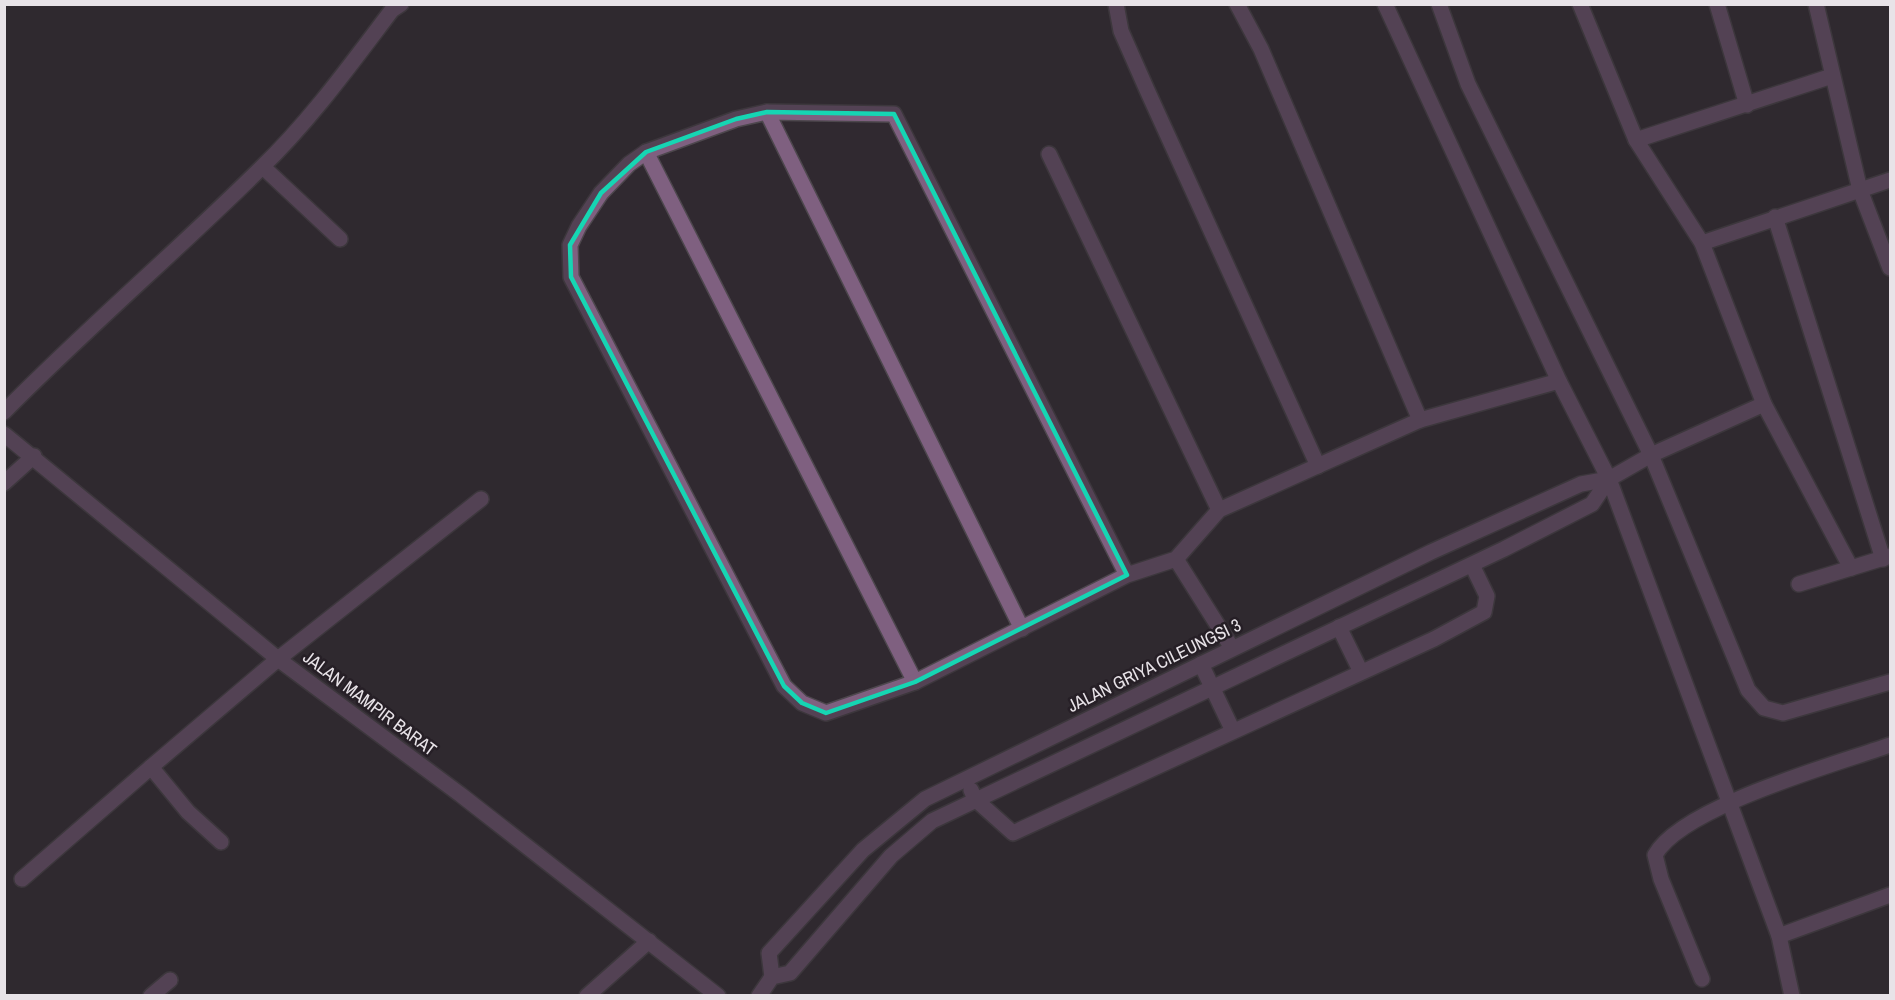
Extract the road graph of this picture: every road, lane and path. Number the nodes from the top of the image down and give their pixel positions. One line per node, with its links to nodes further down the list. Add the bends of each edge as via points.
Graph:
1 (401, 4): 15 (street)
2 (1116, 4): 29 (street, via 1121,31)
3 (1237, 4): 25 (street, via 1261,49)
4 (1385, 4): 22 (street)
5 (1439, 4): 28 (street, via 1468,84)
6 (1580, 4): 12 (street)
7 (1717, 4): 10 (street)
8 (1816, 4): 9 (street)
9 (1832, 76): 10 (street); 17 (street)
10 (1747, 105): 12 (street)
11 (767, 112): 13 (street, via 736,119); 38 (street, via 894,114); 41 (street)
12 (1636, 140): 20 (street)
13 (646, 152): 46 (street); 46 (street, via 601,193 579,226 570,245 571,278 784,686 802,703 826,714)
14 (1049, 154): 33 (street)
15 (263, 167): 19 (street); 24 (street)
16 (1890, 180): 17 (street)
17 (1860, 190): 18 (street); 21 (street)
18 (1775, 217): 20 (street); 34 (street)
19 (340, 239)
20 (1702, 243): 23 (street)
21 (1890, 268)
22 (1559, 381): 25 (street); 30 (street)
23 (1764, 404): 28 (street, JALAN GRIYA CILEUNGSI 3); 37 (street)
24 (4, 412)
25 (1420, 420): 29 (street)
26 (4, 434): 27 (street, JALAN MAMPIR BARAT)
27 (34, 456): 31 (street); 43 (street, JALAN MAMPIR BARAT)
28 (1646, 458): 30 (street, JALAN GRIYA CILEUNGSI 3); 47 (street, via 1748,690 1764,708 1783,714)
29 (1318, 466): 33 (street)
30 (1609, 479): 36 (street, via 1592,504); 42 (street, JALAN GRIYA CILEUNGSI 3, via 1581,484); 54 (street)
31 (4, 483)
32 (481, 500): 43 (street)
33 (1219, 510): 35 (street)
34 (1887, 558): 37 (street)
35 (1176, 559): 38 (street); 42 (street)
36 (1472, 565): 40 (street); 45 (street, via 1487,596 1484,612)
37 (1851, 568): 39 (street)
38 (1127, 575): 41 (street)
39 (1799, 585)
40 (1339, 627): 45 (street); 48 (street)
41 (1022, 629): 46 (street)
42 (1232, 648): 44 (street, JALAN GRIYA CILEUNGSI 3)
43 (278, 659): 51 (street); 59 (street, JALAN MAMPIR BARAT)
44 (1201, 664): 48 (street); 52 (street, JALAN GRIYA CILEUNGSI 3)
45 (1361, 672): 49 (street)
46 (915, 682)
47 (1890, 682)
48 (1211, 687): 49 (street); 53 (street)
49 (1233, 731): 53 (street, via 1013,833)
50 (1890, 746): 54 (street)
51 (152, 767): 55 (street, via 188,812); 56 (street)
52 (965, 780): 53 (street); 60 (street, JALAN GRIYA CILEUNGSI 3, via 926,799 863,850 770,953)
53 (975, 799): 60 (street, via 932,821 891,856 790,973)
54 (1730, 801): 58 (street); 61 (street, via 1662,842 1655,855)
55 (221, 842)
56 (22, 879)
57 (1890, 895): 58 (street)
58 (1779, 936): 67 (street)
59 (649, 941): 64 (street); 65 (street, JALAN MAMPIR BARAT)
60 (772, 977): 66 (street)
61 (1702, 979)
62 (170, 980): 63 (street)
63 (151, 996)
64 (587, 996)
65 (718, 996)
66 (759, 996)
67 (1792, 996)

